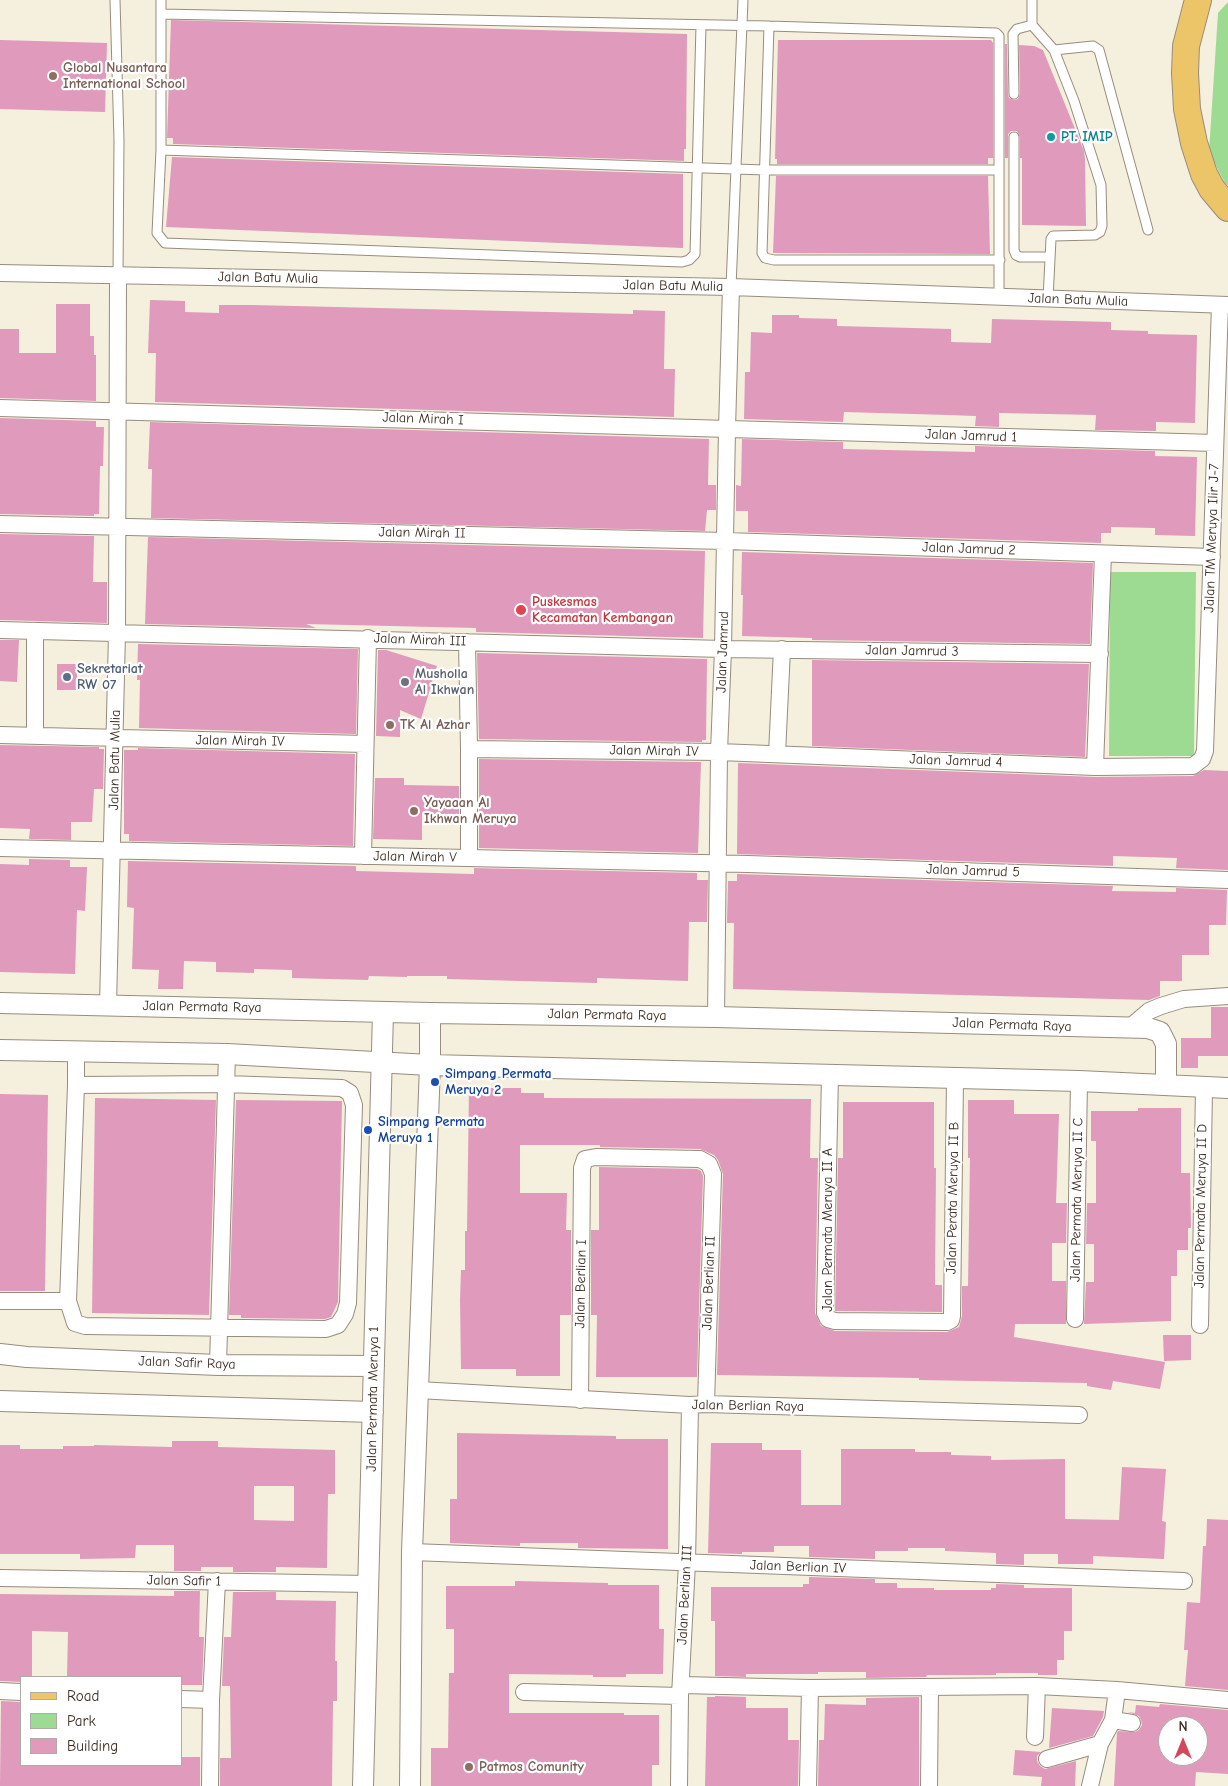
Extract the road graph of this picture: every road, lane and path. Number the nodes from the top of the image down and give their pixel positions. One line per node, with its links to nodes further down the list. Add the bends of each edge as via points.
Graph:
1 (115, 0): 24 (lane, Jalan Batu Mulia)
2 (161, 0): 6 (lane)
3 (743, 0): 9 (lane)
4 (1032, 0): 8 (lane)
5 (1198, 0): 19 (main road, via 1186,53 1187,109 1204,174)
6 (162, 14): 7 (lane); 14 (lane)
7 (701, 25): 9 (lane); 15 (lane)
8 (1032, 25): 11 (lane); 12 (lane, via 1014,31)
9 (742, 26): 10 (lane); 16 (lane)
10 (769, 26): 17 (lane); 18 (lane, via 996,33 1000,46)
11 (1054, 50): 20 (lane, via 1093,46 1099,50); 21 (lane, via 1100,181 1102,226 1094,235 1053,236)
12 (1014, 94)
13 (1014, 137): 21 (lane, via 1014,250 1020,257)
14 (161, 150): 15 (lane); 15 (lane, via 157,233 165,243 682,262 695,254)
15 (698, 166): 16 (lane)
16 (737, 168): 17 (lane); 25 (lane)
17 (765, 170): 18 (lane); 22 (lane, via 762,253 765,258)
18 (998, 170): 22 (lane)
19 (1228, 208)
20 (1148, 230)
21 (1050, 256): 27 (lane)
22 (1000, 260): 26 (lane)
23 (0, 272): 24 (street, Jalan Batu Mulia)
24 (118, 276): 25 (street, Jalan Batu Mulia); 30 (street, Jalan Batu Mulia)
25 (731, 287): 26 (street, Jalan Batu Mulia); 31 (street, Jalan Jamrud)
26 (999, 297): 27 (street, Jalan Batu Mulia)
27 (1048, 299): 28 (street, Jalan Batu Mulia)
28 (1224, 305): 32 (street, Jalan TM Meruya Ilir J-7)
29 (0, 408): 30 (street, Jalan Mirah I)
30 (118, 411): 31 (street, Jalan Mirah I); 34 (street, Jalan Batu Mulia)
31 (727, 429): 32 (street, Jalan Jamrud 1); 35 (street, Jalan Jamrud)
32 (1214, 443): 37 (street, Jalan TM Meruya Ilir J-7)
33 (0, 524): 34 (street, Jalan Mirah II)
34 (118, 526): 35 (street, Jalan Mirah II); 40 (street, Jalan Batu Mulia)
35 (726, 541): 36 (street, Jalan Jamrud 2); 43 (street, Jalan Jamrud)
36 (1103, 554): 37 (street, Jalan Jamrud 2); 45 (street)
37 (1212, 556): 53 (street, Jalan TM Meruya Ilir J-7, via 1205,751 1202,759)
38 (0, 630): 39 (street, Jalan Mirah III)
39 (35, 631): 40 (street, Jalan Mirah III); 47 (street)
40 (117, 633): 41 (street, Jalan Mirah III); 48 (street, Jalan Batu Mulia)
41 (368, 638): 42 (street, Jalan Mirah III); 49 (street)
42 (467, 642): 43 (street, Jalan Mirah III); 50 (street)
43 (723, 649): 44 (street, Jalan Jamrud 3); 51 (street, Jalan Jamrud)
44 (782, 649): 45 (street, Jalan Jamrud 3); 52 (street)
45 (1100, 654): 54 (street)
46 (0, 735): 47 (street, Jalan Mirah IV)
47 (36, 736): 48 (street, Jalan Mirah IV)
48 (115, 738): 49 (street, Jalan Mirah IV); 56 (street, Jalan Batu Mulia)
49 (365, 744): 57 (street)
50 (469, 748): 51 (street, Jalan Mirah IV); 58 (street)
51 (719, 752): 52 (street, Jalan Jamrud 4); 59 (street, Jalan Jamrud)
52 (777, 754): 54 (street, Jalan Jamrud 4)
53 (1193, 766): 54 (street, Jalan Jamrud 4)
54 (1095, 767)
55 (0, 848): 56 (street, Jalan Mirah V)
56 (112, 850): 57 (street, Jalan Mirah V); 63 (street, Jalan Batu Mulia)
57 (364, 856): 58 (street, Jalan Mirah V)
58 (469, 858): 59 (street, Jalan Mirah V)
59 (718, 863): 60 (street, Jalan Jamrud 5); 66 (street, Jalan Jamrud)
60 (1228, 880)
61 (1228, 996): 67 (street, via 1184,999 1161,1006 1149,1011)
62 (0, 1003): 63 (street, Jalan Permata Raya)
63 (108, 1005): 64 (street, Jalan Permata Raya)
64 (382, 1012): 65 (street, Jalan Permata Raya); 71 (street, Jalan Permata Meruya 1)
65 (430, 1013): 66 (street, Jalan Permata Raya); 72 (street)
66 (716, 1016): 67 (street, Jalan Permata Raya)
67 (1129, 1028): 78 (street, Jalan Permata Raya, via 1160,1032 1166,1044)
68 (0, 1050): 69 (street)
69 (76, 1051): 70 (street); 77 (street)
70 (227, 1054): 71 (street); 76 (street)
71 (382, 1063): 72 (street); 90 (street, Jalan Permata Meruya 1)
72 (430, 1065): 73 (street); 91 (street)
73 (830, 1074): 74 (street); 84 (street, Jalan Permata Meruya II A, via 825,1313 828,1319 947,1322)
74 (955, 1079): 75 (street); 84 (street, Jalan Perata Meruya II B)
75 (1079, 1081): 78 (street); 85 (street, Jalan Permata Meruya II C)
76 (226, 1084): 77 (street); 87 (street); 87 (street, via 342,1088 350,1093 353,1125 348,1303 338,1325 326,1329)
77 (76, 1085): 83 (street)
78 (1166, 1085): 79 (street)
79 (1204, 1088): 80 (street); 86 (street, Jalan Permata Meruya II D)
80 (1228, 1088)
81 (709, 1164): 92 (street, Jalan Berlian I, via 700,1159 585,1159 582,1168); 94 (street, Jalan Berlian II, via 713,1174)
82 (0, 1301): 83 (street)
83 (68, 1301): 87 (street, via 75,1323 85,1326)
84 (952, 1316)
85 (1076, 1319)
86 (1200, 1325)
87 (219, 1327): 89 (street)
88 (0, 1354): 89 (street, Jalan Safir Raya)
89 (218, 1365): 90 (street, Jalan Safir Raya)
90 (374, 1366): 95 (street, Jalan Permata Meruya 1)
91 (418, 1390): 92 (street, Jalan Berlian Raya); 97 (street)
92 (580, 1400): 94 (street, Jalan Berlian Raya)
93 (0, 1401): 95 (street)
94 (698, 1404): 96 (street, Jalan Berlian Raya); 98 (street, Jalan Berlian III)
95 (373, 1412): 102 (street, Jalan Permata Meruya 1)
96 (1079, 1415)
97 (412, 1552): 98 (street, Jalan Berlian IV); 121 (street)
98 (687, 1563): 101 (street, Jalan Berlian IV); 106 (street, Jalan Berlian III)
99 (0, 1578): 100 (street, Jalan Safir 1)
100 (218, 1581): 102 (street, Jalan Safir 1); 112 (street)
101 (1184, 1581)
102 (369, 1584): 120 (street, Jalan Permata Meruya 1)
103 (1037, 1686): 104 (street); 107 (street); 116 (street)
104 (930, 1687): 105 (street); 124 (street)
105 (810, 1688): 106 (street); 123 (street)
106 (680, 1690): 110 (street); 122 (street, Jalan Berlian III)
107 (1117, 1690): 113 (street); 114 (street)
108 (0, 1691): 109 (street)
109 (20, 1692)
110 (524, 1692)
111 (182, 1698): 112 (street)
112 (212, 1700): 119 (street)
113 (1228, 1700)
114 (1113, 1720): 115 (street); 117 (street)
115 (1132, 1723)
116 (1035, 1737)
117 (1100, 1744): 118 (street); 125 (street)
118 (1047, 1759)
119 (210, 1786)
120 (364, 1786)
121 (410, 1786)
122 (679, 1786)
123 (808, 1786)
124 (929, 1786)
125 (1090, 1786)

